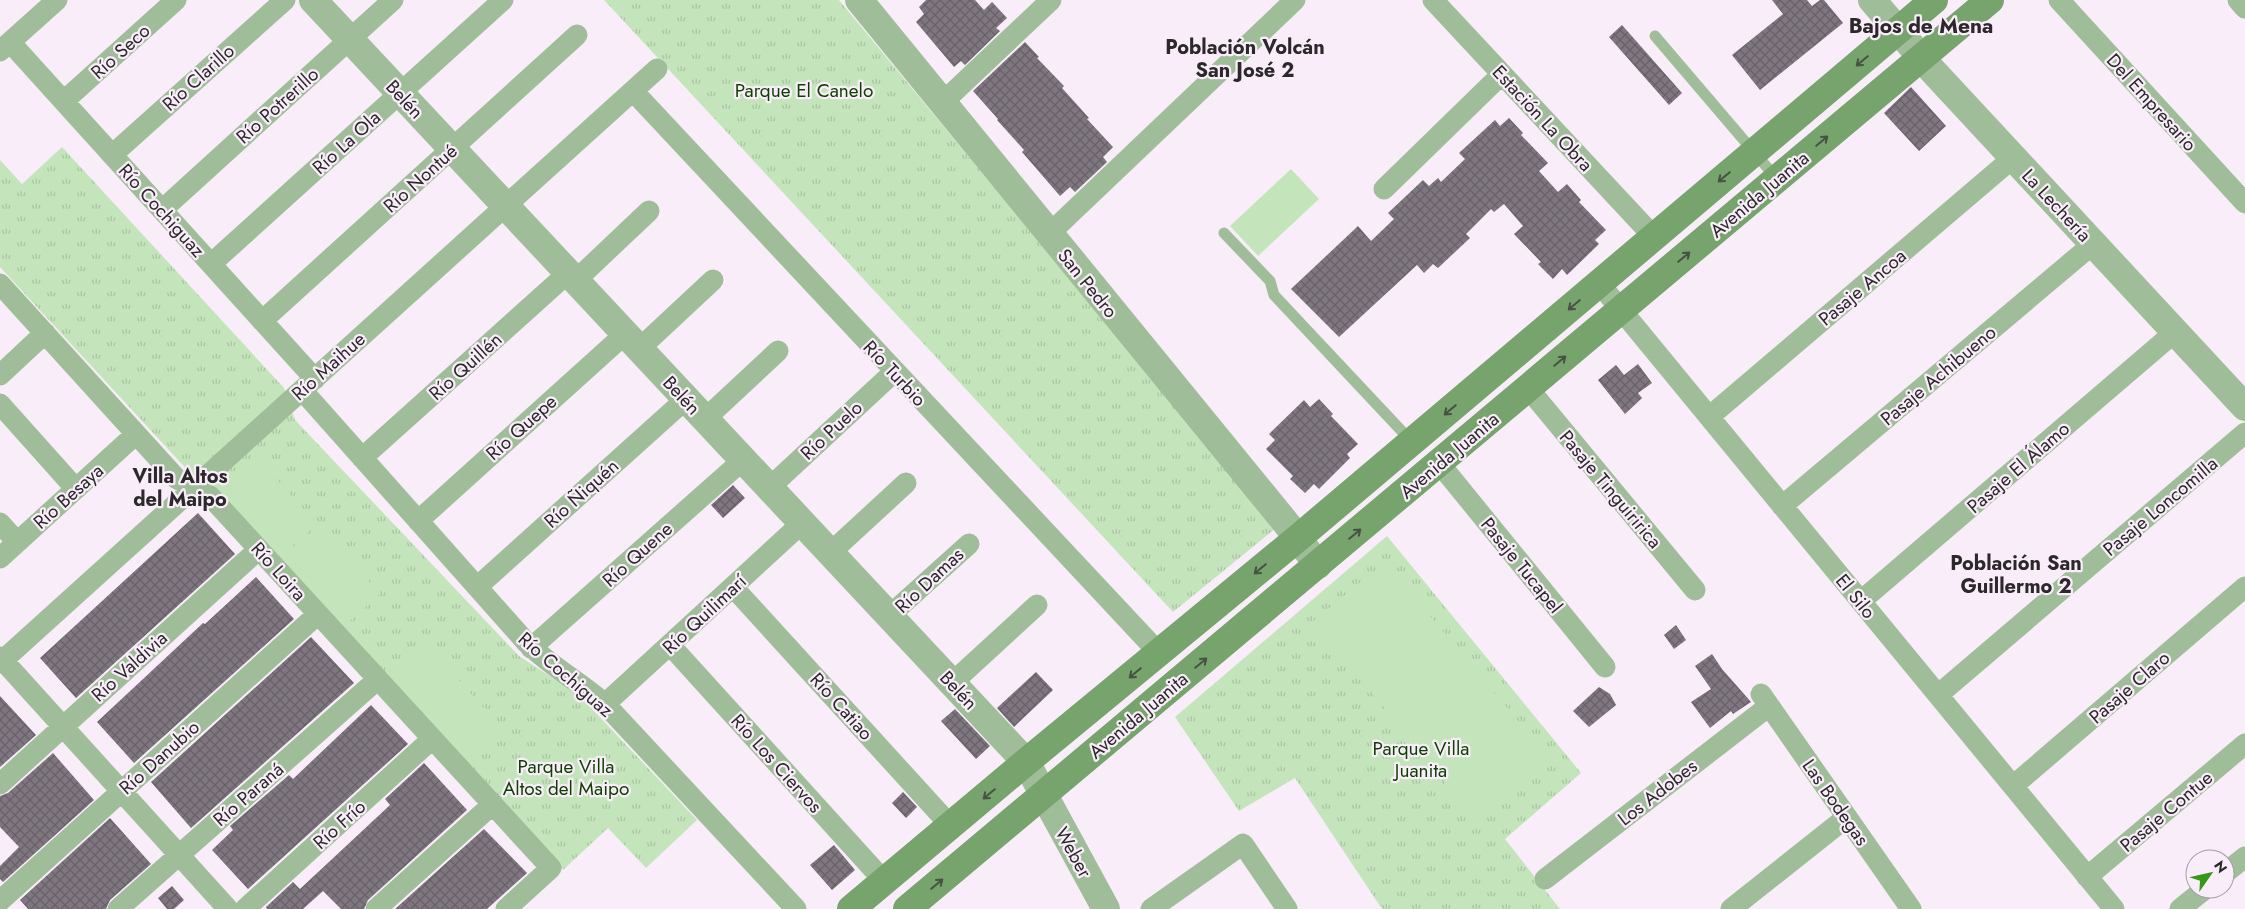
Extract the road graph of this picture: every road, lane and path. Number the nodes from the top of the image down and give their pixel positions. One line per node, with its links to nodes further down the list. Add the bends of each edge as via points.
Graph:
1 (56, 0): 21 (street)
2 (176, 0): 27 (street, Río Seco)
3 (285, 0): 31 (street, Río Clarillo)
4 (313, 0): 20 (street, Belén)
5 (393, 0): 20 (street, Río Potrerillo)
6 (504, 0): 26 (street, Río La Ola)
7 (858, 0): 28 (street, San Pedro)
8 (1051, 0): 28 (street)
9 (1295, 0): 40 (street)
10 (1433, 0): 24 (street, Estación La Obra)
11 (1872, 0): 17 (street, La Lechería)
12 (1934, 0): 17 (main road, Avenida Juanita)
13 (1990, 0): 22 (main road, Avenida Juanita)
14 (2059, 0): 35 (street, Del Empresario)
15 (2238, 0): 16 (street)
16 (2245, 8)
17 (1899, 29): 22 (street, La Lechería); 30 (main road, Avenida Juanita, one-way to 30)
18 (577, 35): 29 (street, Río Nontué)
19 (1655, 36): 30 (lane)
20 (350, 39): 26 (street, Belén); 37 (street, Río Potrerillo)
21 (5, 46): 27 (street, Río Cochiguaz)
22 (1921, 58): 32 (street, La Lechería); 33 (main road, Avenida Juanita, one-way to 22)
23 (657, 69): 25 (street, Río Maihue)
24 (1502, 74): 34 (street); 41 (street, Estación La Obra)
25 (632, 91): 36 (street, Río Maihue); 54 (street, Río Turbio)
26 (400, 94): 29 (street, Belén); 43 (street, Río La Ola)
27 (64, 102): 31 (street, Río Cochiguaz)
28 (942, 103): 40 (street, San Pedro)
29 (452, 149): 36 (street, Belén); 49 (street, Río Nontué)
30 (1754, 152): 33 (lane); 41 (main road, Avenida Juanita, one-way to 41)
31 (112, 155): 37 (street, Río Cochiguaz)
32 (2014, 158): 42 (street, La Lechería); 61 (street, Pasaje Ancoa)
33 (1777, 179): 48 (main road, Avenida Juanita, one-way to 33)
34 (1384, 189)
35 (2245, 203)
36 (506, 206): 44 (street, Belén); 56 (street, Río Maihue)
37 (162, 210): 43 (street, Río Cochiguaz)
38 (649, 211): 44 (street, Río Quillén)
39 (1224, 233): 65 (lane, via 1270,281 1274,295)
40 (1049, 234): 77 (street, San Pedro)
41 (1654, 237): 46 (main road, Avenida Juanita)
42 (2093, 244): 50 (street, La Lechería); 73 (street, Pasaje Achibueno)
43 (211, 264): 49 (street, Río Cochiguaz)
44 (572, 277): 52 (street, Belén); 66 (street, Río Quillén)
45 (713, 280): 52 (street, Río Quepe)
46 (1599, 283): 48 (street, El Silo); 65 (main road, Avenida Juanita, one-way to 65)
47 (0, 284): 51 (street, Río Loira)
48 (1621, 310): 57 (main road, Avenida Juanita, one-way to 48); 61 (street, El Silo)
49 (262, 321): 56 (street, Río Cochiguaz)
50 (2175, 332): 60 (street, La Lechería); 88 (street, Pasaje El Álamo)
51 (45, 333): 55 (street); 64 (street, Río Loira)
52 (632, 342): 58 (street, Belén); 74 (street, Río Quepe)
53 (778, 351): 62 (street)
54 (894, 372): 71 (street, Río Puelo); 94 (street, Río Turbio)
55 (0, 375)
56 (308, 384): 66 (street, Río Cochiguaz); 70 (street, Río Maihue)
57 (1528, 388): 68 (main road, Avenida Juanita); 87 (street, Pasaje Tinguiririca)
58 (686, 399): 62 (street, Belén); 84 (street, Río Ñiquén)
59 (0, 404): 72 (street)
60 (2245, 407)
61 (1710, 417): 73 (street, El Silo)
62 (705, 419): 67 (street, Belén)
63 (2245, 433): 99 (street, Pasaje Loncomilla)
64 (136, 434): 70 (street, Río Loira, via 177,479); 72 (street, Río Besaya)
65 (1412, 442): 77 (main road, Avenida Juanita)
66 (362, 458): 74 (street, Río Cochiguaz)
67 (743, 460): 71 (street, Belén); 93 (street, Río Quene)
68 (1439, 463): 83 (main road, Avenida Juanita, one-way to 68); 96 (street, Pasaje Tucapel)
69 (906, 483): 81 (street)
70 (194, 487): 80 (street, Río Loira, via 210,496); 95 (street, Río Maihue)
71 (769, 488): 76 (street, Belén)
72 (76, 489): 78 (street, Río Besaya)
73 (1782, 506): 88 (street, El Silo)
74 (418, 520): 84 (street, Río Cochiguaz)
75 (0, 523): 78 (street)
76 (802, 523): 81 (street, Belén); 85 (street, Río Quilimarí)
77 (1298, 538): 83 (street, San Pedro); 94 (main road, Avenida Juanita, one-way to 94)
78 (17, 542): 82 (street, Río Besaya)
79 (968, 544): 91 (street, Río Damas)
80 (259, 549): 90 (street, Río Loira); 102 (street, Río Valdivia)
81 (830, 553): 91 (street, Belén)
82 (0, 558)
83 (1318, 565): 109 (main road, Avenida Juanita, one-way to 83)
84 (477, 587): 93 (street, Río Cochiguaz)
85 (733, 587): 92 (street, Río Quilimarí); 112 (street, Río Catiao)
86 (2245, 587): 107 (street, Pasaje Claro)
87 (1694, 590)
88 (1861, 601): 99 (street, El Silo)
89 (1037, 605): 98 (street)
90 (318, 614): 97 (street, Río Loira); 108 (street, Río Danubio)
91 (889, 616): 98 (street, Belén)
92 (670, 645): 101 (street, Río Quilimarí); 118 (street, Río Los Ciervos)
93 (532, 648): 101 (street, Río Cochiguaz)
94 (1159, 653): 105 (main road, Avenida Juanita, one-way to 105)
95 (1, 660): 102 (street)
96 (1605, 667)
97 (378, 679): 103 (street, Río Loira); 113 (street, Río Paraná)
98 (952, 683): 105 (street, Belén)
99 (1938, 695): 107 (street, El Silo)
100 (1765, 700): 111 (street, Las Bodegas); 117 (street, Los Adobes)
101 (605, 704): 126 (street, Río Cochiguaz)
102 (63, 726): 106 (street, Río Valdivia); 108 (street)
103 (432, 739): 110 (street, Río Loira); 123 (street, Río Frío)
104 (2245, 744): 116 (street, Pasaje Contue)
105 (1026, 762): 109 (street, Belén); 112 (main road, Avenida Juanita, one-way to 112)
106 (0, 784)
107 (2013, 786): 116 (street, El Silo)
108 (121, 791): 113 (street); 120 (street, Río Danubio)
109 (1043, 795): 128 (main road, Avenida Juanita, one-way to 109); 129 (street, Weber)
110 (493, 804): 124 (street); 125 (street, Río Loira, via 551,868)
111 (1847, 818): 132 (street); 133 (street, Las Bodegas)
112 (950, 825): 118 (main road, Avenida Juanita)
113 (179, 854): 121 (street, Río Paraná); 122 (street)
114 (2245, 857): 115 (street)
115 (2235, 865)
116 (2088, 877): 134 (street, El Silo)
117 (1545, 879)
118 (884, 881): 127 (main road, Avenida Juanita)
119 (2192, 899): 135 (street)
120 (0, 901)
121 (118, 909)
122 (228, 909)
123 (245, 909)
124 (376, 909)
125 (506, 909)
126 (796, 909)
127 (851, 909)
128 (907, 909)
129 (1106, 909)
130 (1151, 909): 131 (street, via 1244,844)
131 (1287, 909)
132 (1731, 909)
133 (1911, 909)
134 (2114, 909)
135 (2180, 909)

